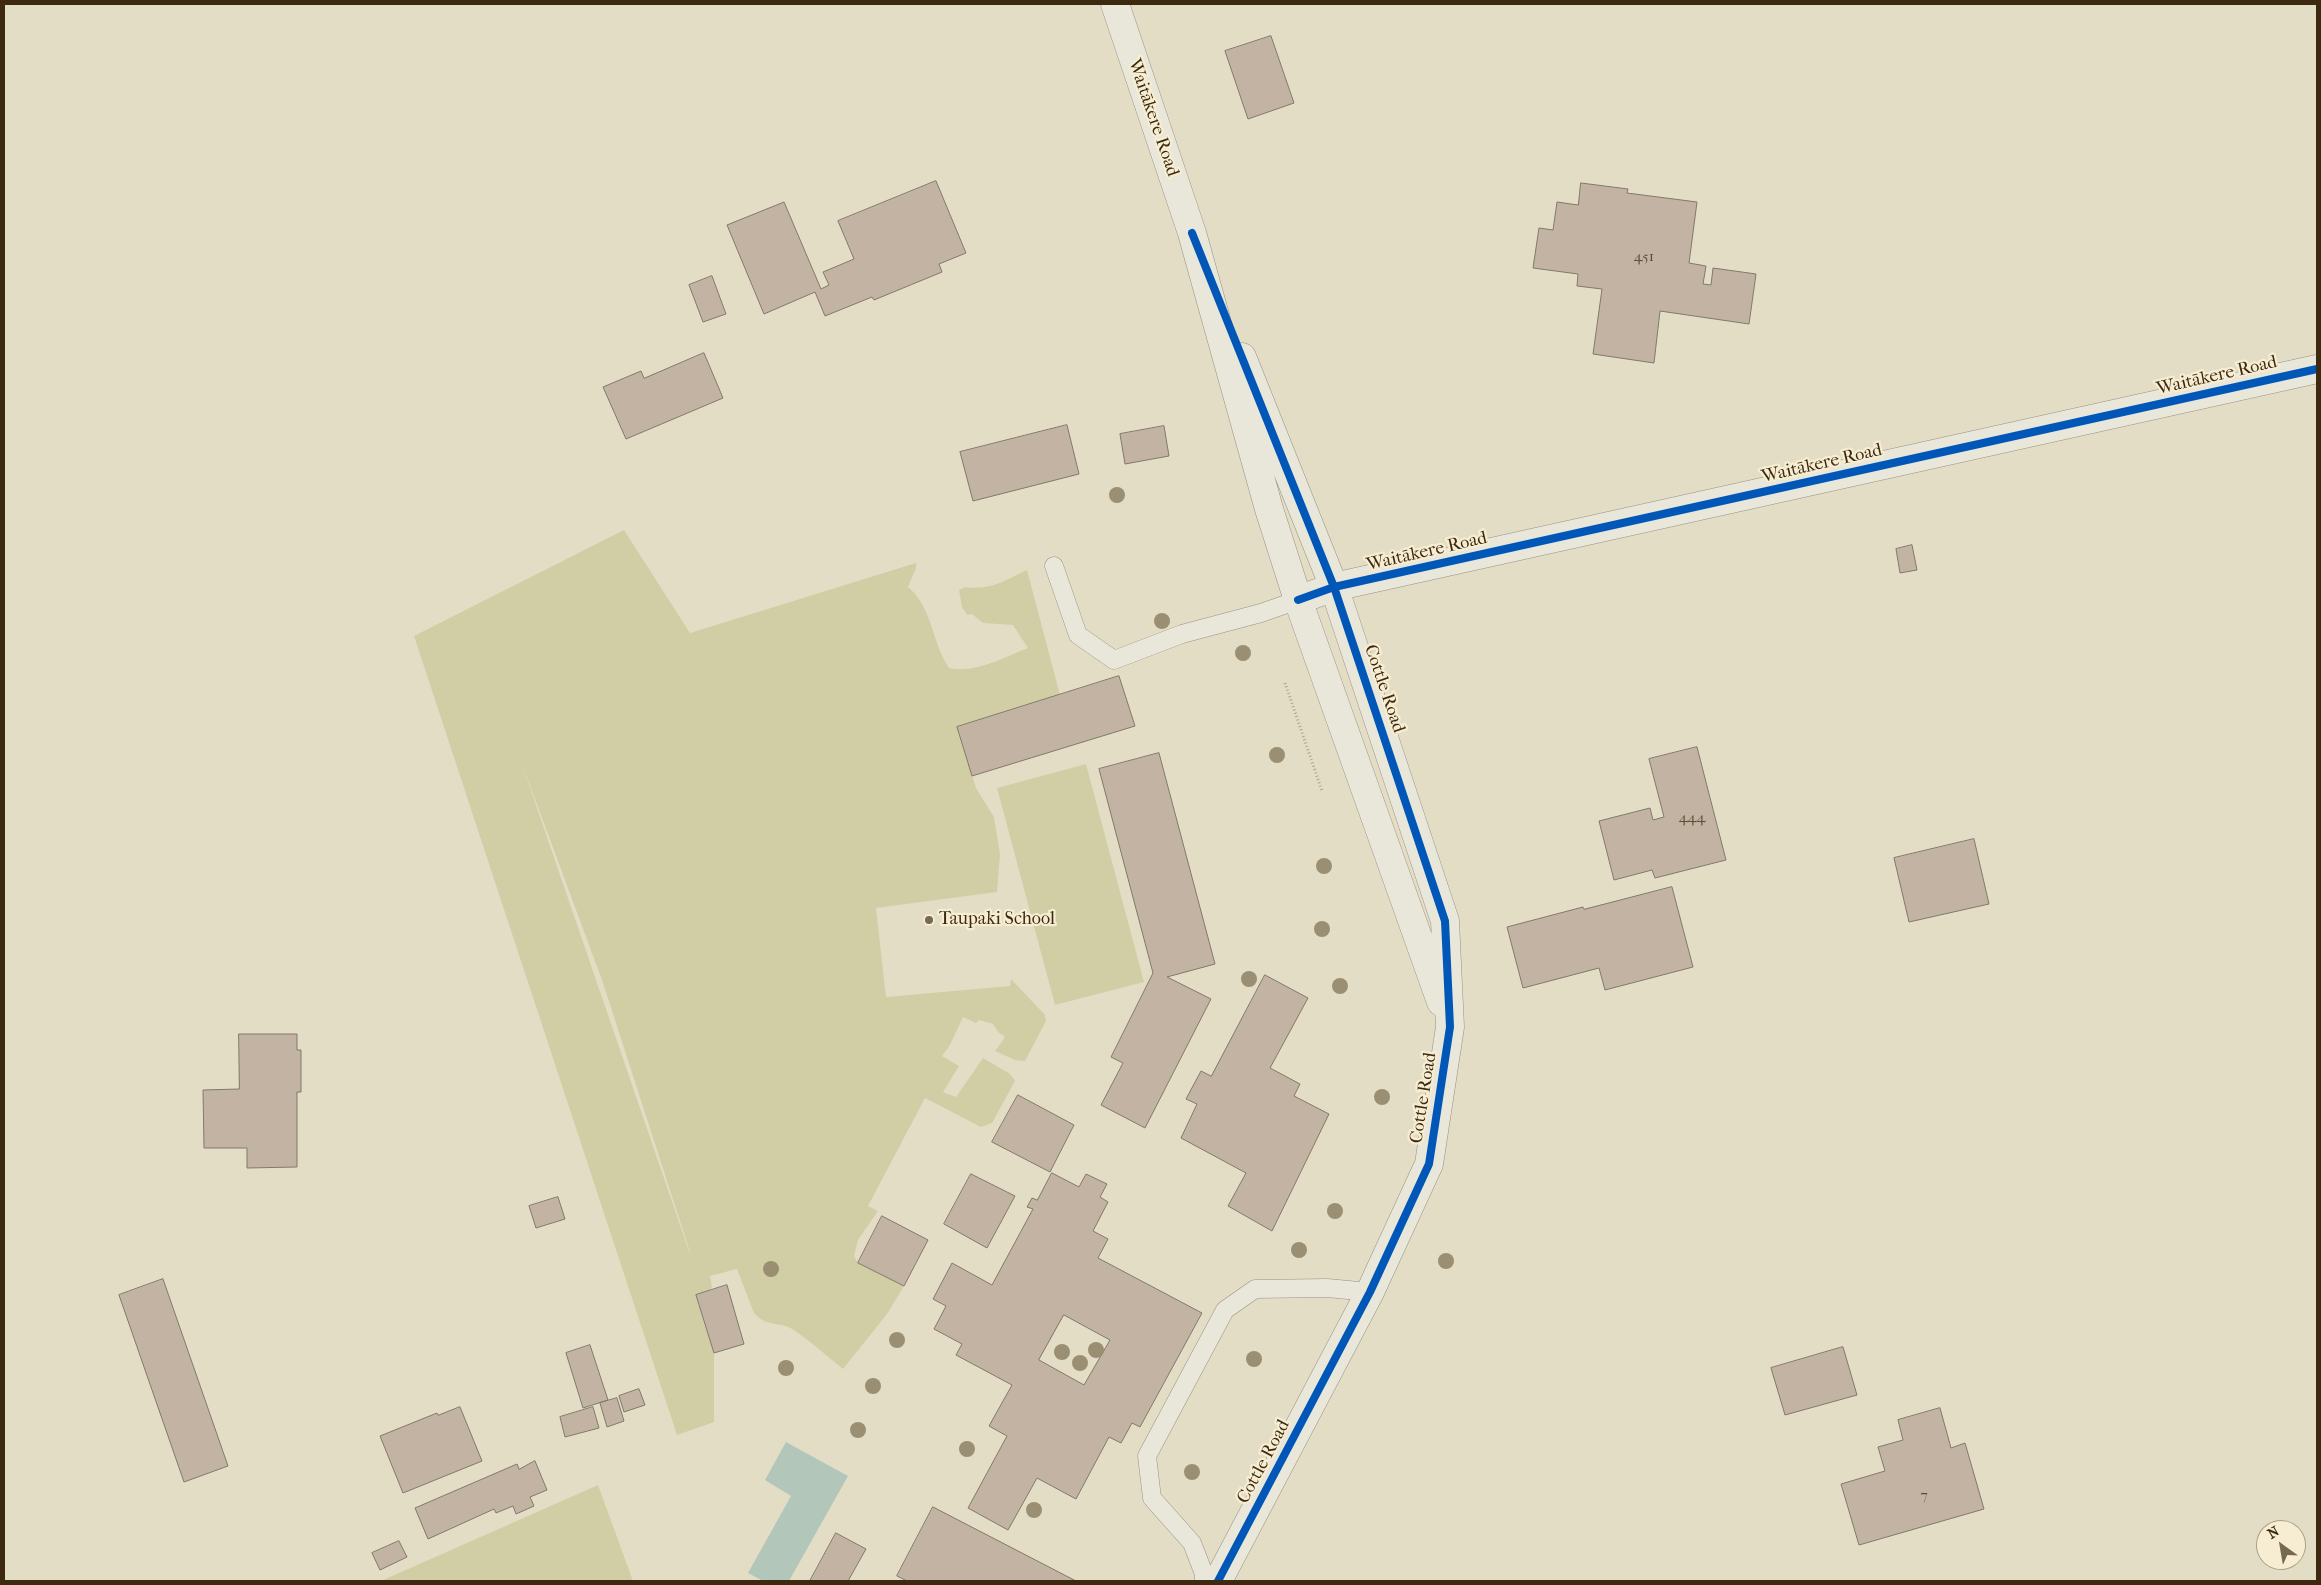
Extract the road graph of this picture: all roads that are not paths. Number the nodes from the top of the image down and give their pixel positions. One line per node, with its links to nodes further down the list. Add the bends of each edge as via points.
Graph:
1 (1115, 4): 2 (street, Waitākere Road)
2 (1192, 233): 5 (street, Waitākere Road); 6 (street, Waitākere Road, via 1268,509)
3 (2317, 369): 5 (street, Waitākere Road)
4 (1054, 566): 6 (lane, via 1078,635 1114,660 1182,634)
5 (1334, 588): 6 (street, Waitākere Road); 7 (street, Cottle Road, via 1445,920)
6 (1298, 600): 7 (street, Cottle Road)
7 (1450, 1027): 8 (street, Cottle Road, via 1429,1164)
8 (1370, 1292): 9 (lane, via 1327,1288 1256,1289 1225,1310 1147,1456 1152,1498 1192,1543); 10 (street, Cottle Road)
9 (1204, 1581)
10 (1218, 1581)

